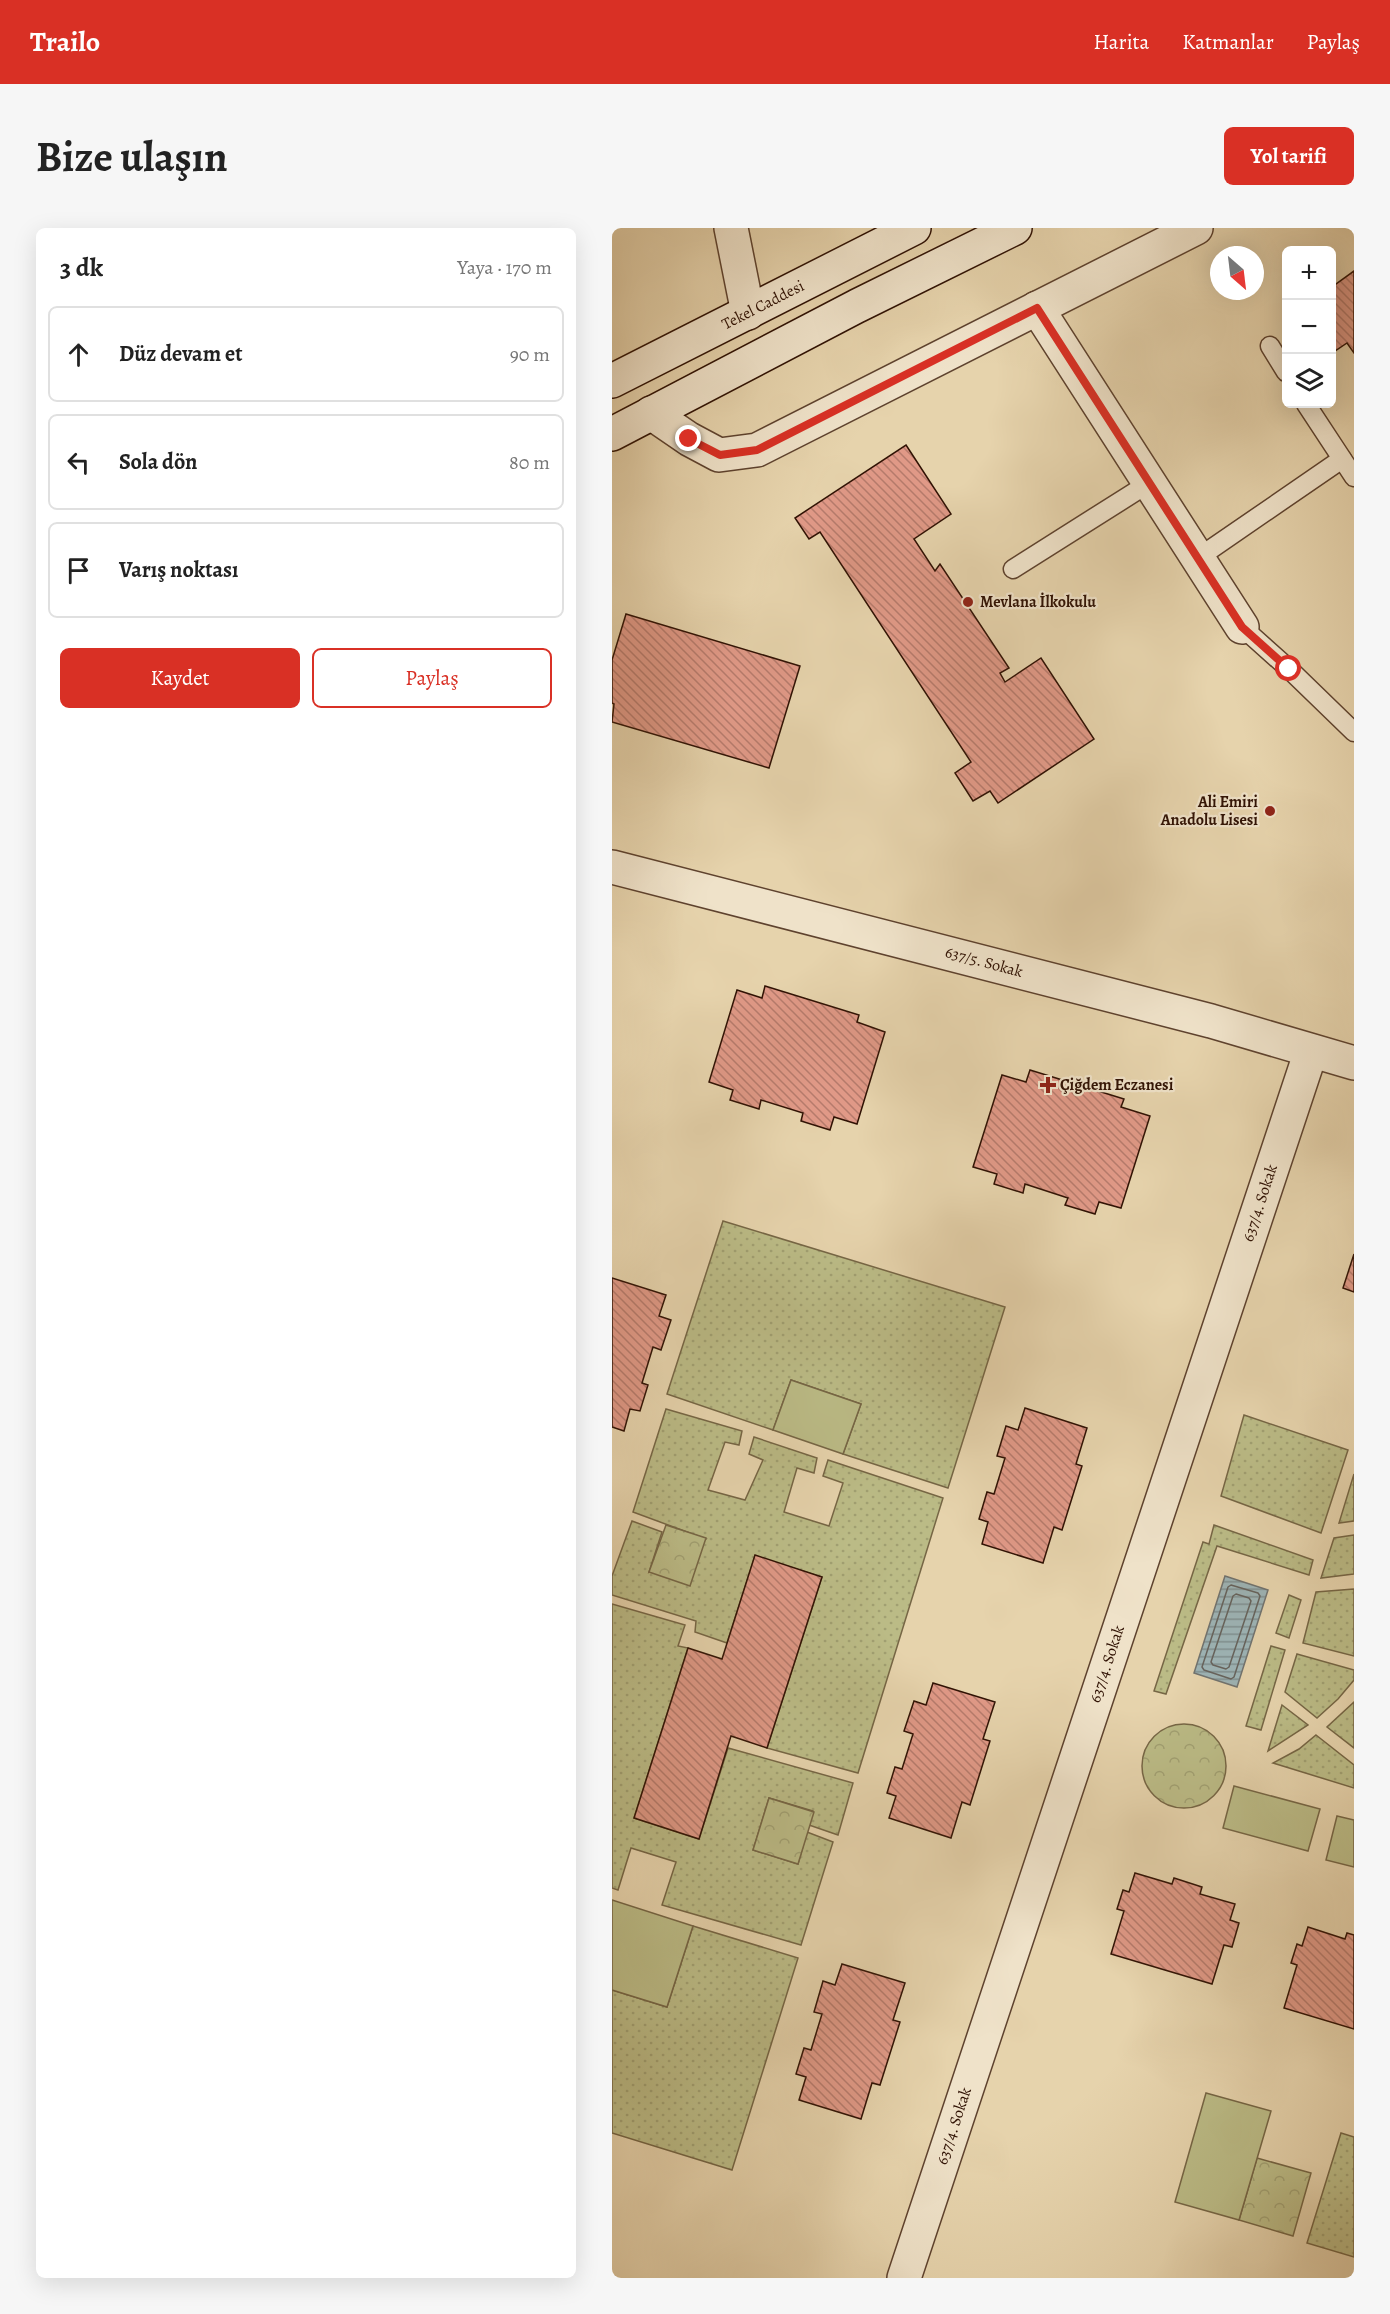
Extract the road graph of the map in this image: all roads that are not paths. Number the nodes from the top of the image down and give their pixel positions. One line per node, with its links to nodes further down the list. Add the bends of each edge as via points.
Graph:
1 (730, 228): 6 (street)
2 (914, 228): 6 (street, Tekel Caddesi)
3 (1015, 228): 11 (street)
4 (1196, 228): 5 (street)
5 (1037, 308): 11 (street, via 757,450 720,455); 15 (street)
6 (748, 313): 9 (street, Tekel Caddesi)
7 (1270, 346): 8 (lane)
8 (1282, 364)
9 (612, 381)
10 (1309, 408): 13 (lane)
11 (651, 413): 12 (street)
12 (612, 434)
13 (1342, 459): 14 (lane); 16 (lane)
14 (1354, 477)
15 (1149, 483): 16 (street); 17 (lane)
16 (1198, 558): 18 (street)
17 (1013, 569)
18 (1242, 627): 19 (lane)
19 (1354, 732)
20 (614, 876): 21 (street, 637/5. Sokak, via 1211,1021)
21 (1311, 1051): 22 (street, 637/5. Sokak); 23 (street, 637/4. Sokak)
22 (1354, 1064)
23 (904, 2278)

